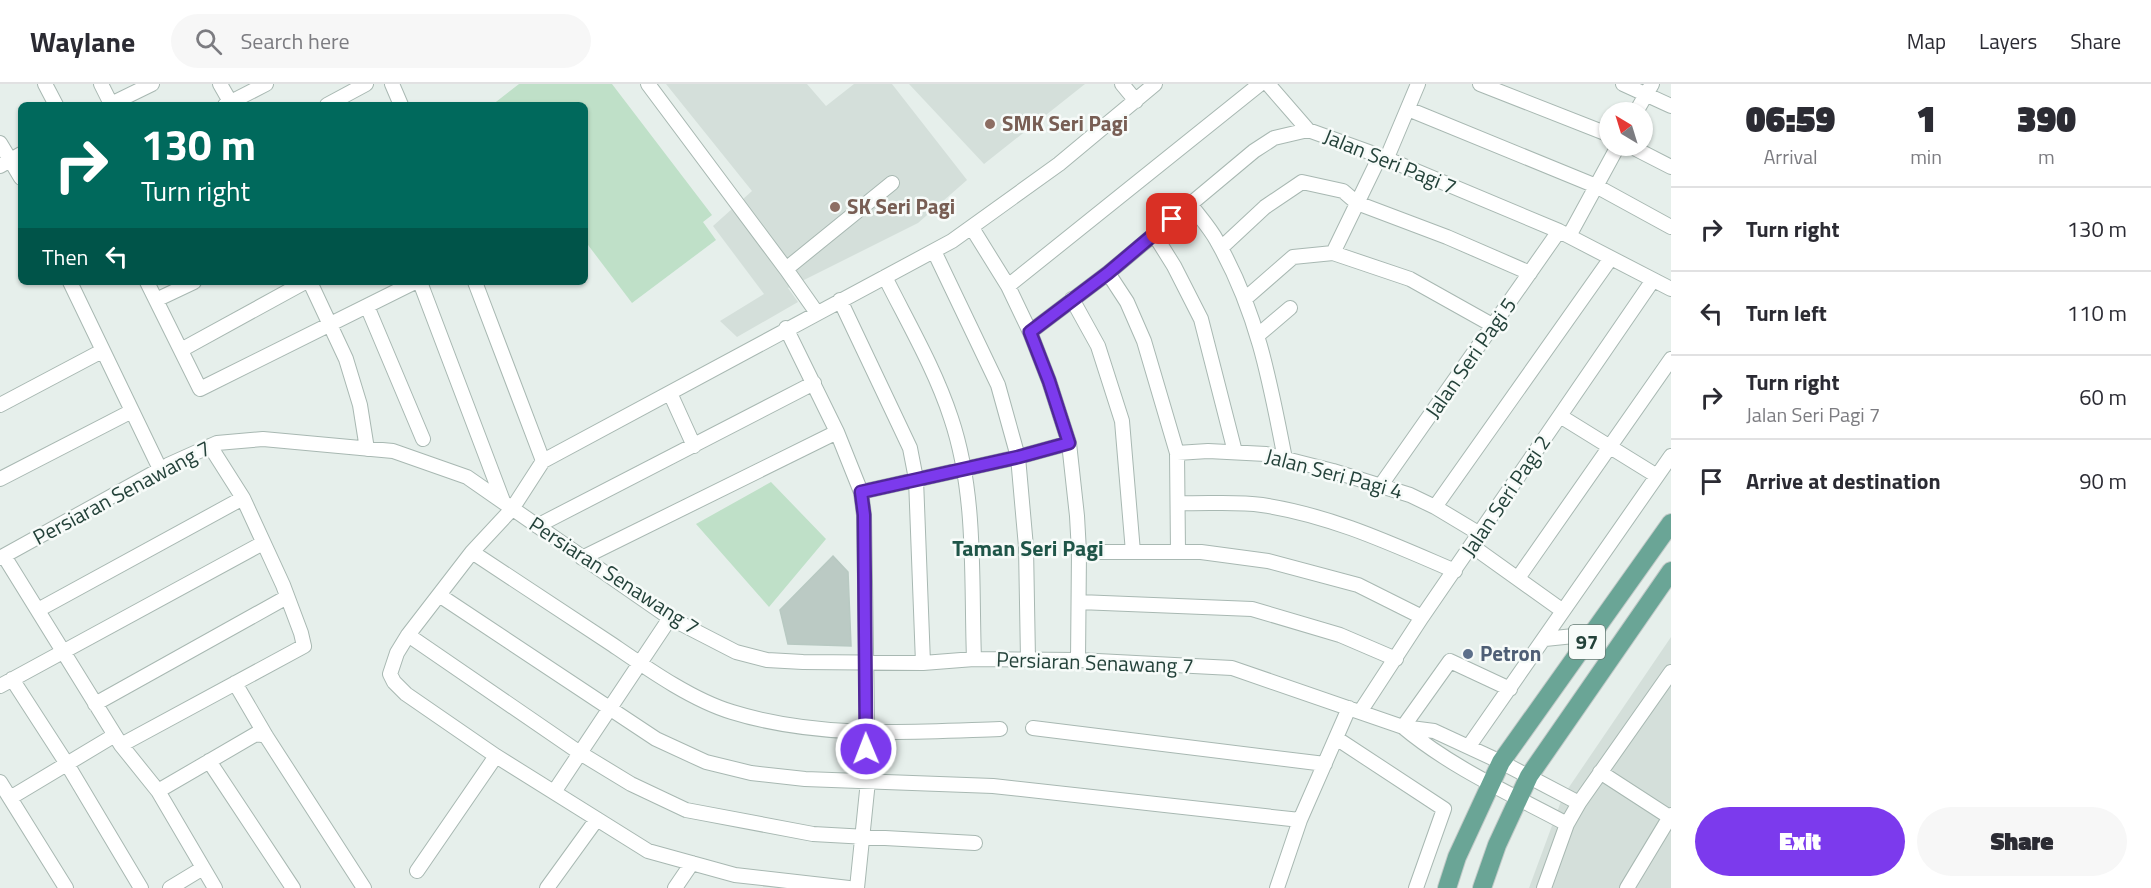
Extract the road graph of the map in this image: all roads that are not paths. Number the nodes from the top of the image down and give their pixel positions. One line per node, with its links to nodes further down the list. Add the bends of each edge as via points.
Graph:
1 (45, 84): 18 (street)
2 (101, 84): 19 (street)
3 (152, 84): 20 (street)
4 (220, 84): 21 (street)
5 (266, 84): 22 (street)
6 (364, 84): 23 (street)
7 (392, 84): 24 (street)
8 (648, 84): 47 (street)
9 (1122, 84): 17 (street)
10 (1155, 84): 17 (street)
11 (1260, 84): 60 (street)
12 (1268, 84): 27 (street)
13 (1418, 84): 26 (street)
14 (1480, 84): 28 (street)
15 (1623, 84): 16 (street)
16 (1649, 89): 25 (street)
17 (1136, 101): 40 (street)
18 (54, 102)
19 (109, 102)
20 (114, 102)
21 (228, 102)
22 (233, 102)
23 (332, 102)
24 (400, 102)
25 (1671, 106)
26 (1408, 109): 32 (street); 36 (street)
27 (1308, 129): 32 (street, Jalan Seri Pagi 7); 38 (street, Jalan Seri Pagi 7, via 1274,138)
28 (1599, 131)
29 (0, 143): 33 (street)
30 (1612, 156): 36 (street, Jalan Seri Pagi 5)
31 (1650, 156): 34 (street)
32 (1383, 158): 37 (street); 42 (street, Jalan Seri Pagi 7)
33 (11, 160)
34 (1671, 167)
35 (892, 183): 47 (street)
36 (1596, 186): 39 (street); 42 (street, Jalan Seri Pagi 5)
37 (1358, 203): 43 (street, via 1343,190 1302,182 1265,207); 45 (street); 49 (street)
38 (1190, 204): 41 (street, Jalan Seri Pagi 7); 43 (street)
39 (1671, 227)
40 (972, 228): 44 (street); 60 (street)
41 (1154, 234): 48 (street, Jalan Seri Pagi 7); 89 (street, via 1201,320)
42 (1564, 234): 46 (street, Jalan Seri Pagi 7); 49 (street, Jalan Seri Pagi 5)
43 (1221, 248): 62 (street)
44 (934, 251): 50 (street); 92 (street, via 998,385)
45 (1333, 254): 62 (street, via 1293,257); 70 (street, via 1410,279)
46 (1611, 258): 51 (street, Jalan Seri Pagi 7); 105 (street)
47 (786, 269): 68 (street)
48 (1108, 273): 63 (street, Jalan Seri Pagi 7); 90 (street, via 1127,302 1144,341)
49 (1530, 273): 70 (street, Jalan Seri Pagi 5)
50 (885, 277): 65 (street); 95 (street, via 951,418)
51 (1653, 280): 61 (street, Jalan Seri Pagi 7); 81 (street, Jalan Seri Pagi 2)
52 (71, 285): 75 (street)
53 (148, 285): 64 (street)
54 (188, 285): 64 (street)
55 (300, 285): 74 (street)
56 (311, 285): 69 (street)
57 (409, 285): 66 (street)
58 (421, 285): 104 (street)
59 (476, 285): 94 (street)
60 (1008, 286): 72 (street)
61 (1671, 289)
62 (1246, 298): 73 (street)
63 (1072, 299): 72 (street, Jalan Seri Pagi 7); 114 (street, via 1098,346 1122,421)
64 (156, 300): 74 (street)
65 (840, 300): 68 (street); 99 (street, via 910,448)
66 (367, 306): 69 (street); 83 (street)
67 (1290, 308): 73 (street)
68 (817, 313): 71 (street)
69 (330, 326): 74 (street, via 200,389); 88 (street, via 346,359 360,405)
70 (1494, 326): 100 (street, Jalan Seri Pagi 5)
71 (786, 328): 77 (street); 78 (street)
72 (1030, 332): 84 (street)
73 (1257, 336): 93 (street)
74 (181, 350)
75 (102, 351): 79 (street); 80 (street)
76 (1671, 359): 87 (street)
77 (814, 383): 82 (street); 86 (street)
78 (670, 393): 86 (street); 94 (street)
79 (0, 405)
80 (132, 411): 96 (street); 98 (street)
81 (1560, 416): 87 (street); 108 (street, Jalan Seri Pagi 2)
82 (837, 432): 101 (street); 116 (street)
83 (423, 440)
84 (1069, 443): 92 (street); 113 (street)
85 (210, 446): 88 (street, Persiaran Senawang 7, via 263,439); 96 (street, Persiaran Senawang 7); 102 (street)
86 (694, 446): 107 (street)
87 (1610, 446): 97 (street); 119 (street)
88 (367, 449): 104 (street, Persiaran Senawang 7, via 393,452 467,477)
89 (1234, 452): 90 (street, Jalan Seri Pagi 4); 93 (street, Jalan Seri Pagi 4)
90 (1177, 453): 103 (street)
91 (1671, 456): 97 (street)
92 (1018, 457): 95 (street); 132 (street, via 1026,547)
93 (1285, 459): 100 (street, Jalan Seri Pagi 4)
94 (543, 461): 104 (street)
95 (963, 468): 99 (street); 131 (street, via 969,495)
96 (160, 469): 115 (street, Persiaran Senawang 7)
97 (1657, 476): 124 (street)
98 (0, 479)
99 (916, 479): 101 (street); 137 (street)
100 (1381, 485): 105 (street, Jalan Seri Pagi 4)
101 (861, 492): 136 (street)
102 (243, 498): 109 (street); 123 (street)
103 (1179, 503): 111 (street); 117 (street, via 1260,504 1302,513 1367,533)
104 (508, 505): 107 (street, Persiaran Senawang 7); 112 (street)
105 (1435, 507): 108 (street, Jalan Seri Pagi 4)
106 (1671, 523): 127 (main road, 97)
107 (537, 526): 116 (street, Persiaran Senawang 7)
108 (1480, 534): 110 (street, Jalan Seri Pagi 2)
109 (263, 543): 121 (street); 130 (street)
110 (1472, 546): 117 (street, Jalan Seri Pagi 2); 119 (street)
111 (1178, 551): 114 (street); 125 (street, via 1268,561 1302,570 1358,585)
112 (472, 552): 120 (street); 135 (street)
113 (1079, 552): 114 (street); 122 (street)
114 (1134, 552)
115 (2, 557): 123 (street)
116 (582, 558): 126 (street, Persiaran Senawang 7)
117 (1455, 571): 125 (street, Jalan Seri Pagi 2)
118 (1671, 571): 160 (main road, 97)
119 (1518, 578): 124 (street)
120 (439, 595): 128 (street); 143 (street)
121 (287, 597): 140 (street, via 304,646); 142 (street)
122 (1079, 602): 133 (street, via 1252,609 1340,635); 134 (street)
123 (38, 610): 130 (street)
124 (1563, 611): 129 (street)
125 (1422, 616): 133 (street, Jalan Seri Pagi 2)
126 (670, 618): 135 (street); 136 (street, Persiaran Senawang 7, via 736,652 767,660)
127 (1593, 634): 129 (street); 156 (main road, 97)
128 (408, 635): 153 (street); 154 (street, via 392,664 390,674 394,682)
129 (1545, 639): 141 (street)
130 (63, 652): 139 (street); 142 (street)
131 (974, 659): 132 (street, Persiaran Senawang 7); 137 (street, Persiaran Senawang 7)
132 (1028, 659): 134 (street, Persiaran Senawang 7)
133 (1396, 659): 144 (street, Jalan Seri Pagi 2)
134 (1078, 660): 144 (street, Persiaran Senawang 7, via 1232,668)
135 (640, 663): 143 (street); 148 (street, via 730,712 778,724)
136 (867, 663): 137 (street, Persiaran Senawang 7); 148 (street)
137 (923, 663)
138 (1671, 672): 159 (street)
139 (6, 683): 157 (street)
140 (235, 683): 149 (street); 151 (street)
141 (1510, 689): 145 (street, via 1450,661); 152 (street)
142 (95, 704): 151 (street)
143 (610, 709): 153 (street); 161 (street, via 656,740 706,762 751,773)
144 (1355, 710): 145 (street, Persiaran Senawang 7); 150 (street, Jalan Seri Pagi 2)
145 (1403, 727): 152 (street, via 1434,731); 163 (street, via 1426,746)
146 (1033, 728): 158 (street)
147 (1000, 729): 148 (street)
148 (866, 733): 161 (street)
149 (266, 736): 155 (street, via 256,734); 184 (street)
150 (1336, 738): 158 (street, Jalan Seri Pagi 2); 190 (street, via 1444,809)
151 (118, 740): 157 (street); 164 (street)
152 (1469, 746): 156 (street)
153 (580, 753): 165 (street); 173 (street, via 631,784 686,810 813,834)
154 (496, 756): 165 (street); 177 (street)
155 (209, 761): 164 (street); 183 (street)
156 (1502, 762): 160 (street); 163 (main road, 97)
157 (67, 764): 167 (street); 180 (street)
158 (1325, 764): 171 (street, Jalan Seri Pagi 2)
159 (1600, 772): 168 (street); 169 (street)
160 (1528, 776): 166 (main road, 97); 168 (street)
161 (868, 781): 171 (street, via 993,786); 173 (street)
162 (0, 782): 167 (street)
163 (1490, 784): 166 (street); 191 (main road, 97)
164 (158, 791): 176 (street)
165 (554, 792): 170 (street)
166 (1517, 797): 172 (street); 192 (main road, 97)
167 (10, 798): 179 (street)
168 (1579, 803): 172 (street)
169 (1671, 817): 194 (street)
170 (597, 819): 175 (street, via 648,851); 185 (street)
171 (1300, 820): 189 (street, Jalan Seri Pagi 2)
172 (1567, 824): 193 (street)
173 (862, 836): 174 (street); 188 (street)
174 (975, 843)
175 (692, 863): 178 (street, via 735,875); 186 (street)
176 (203, 868): 181 (street); 182 (street)
177 (417, 871)
178 (806, 886): 187 (street)
179 (66, 888)
180 (141, 888)
181 (170, 888)
182 (215, 888)
183 (292, 888)
184 (364, 888)
185 (547, 888)
186 (675, 888)
187 (849, 888)
188 (857, 888)
189 (1277, 888)
190 (1416, 888)
191 (1447, 888)
192 (1482, 888)
193 (1544, 888)
194 (1627, 888)

